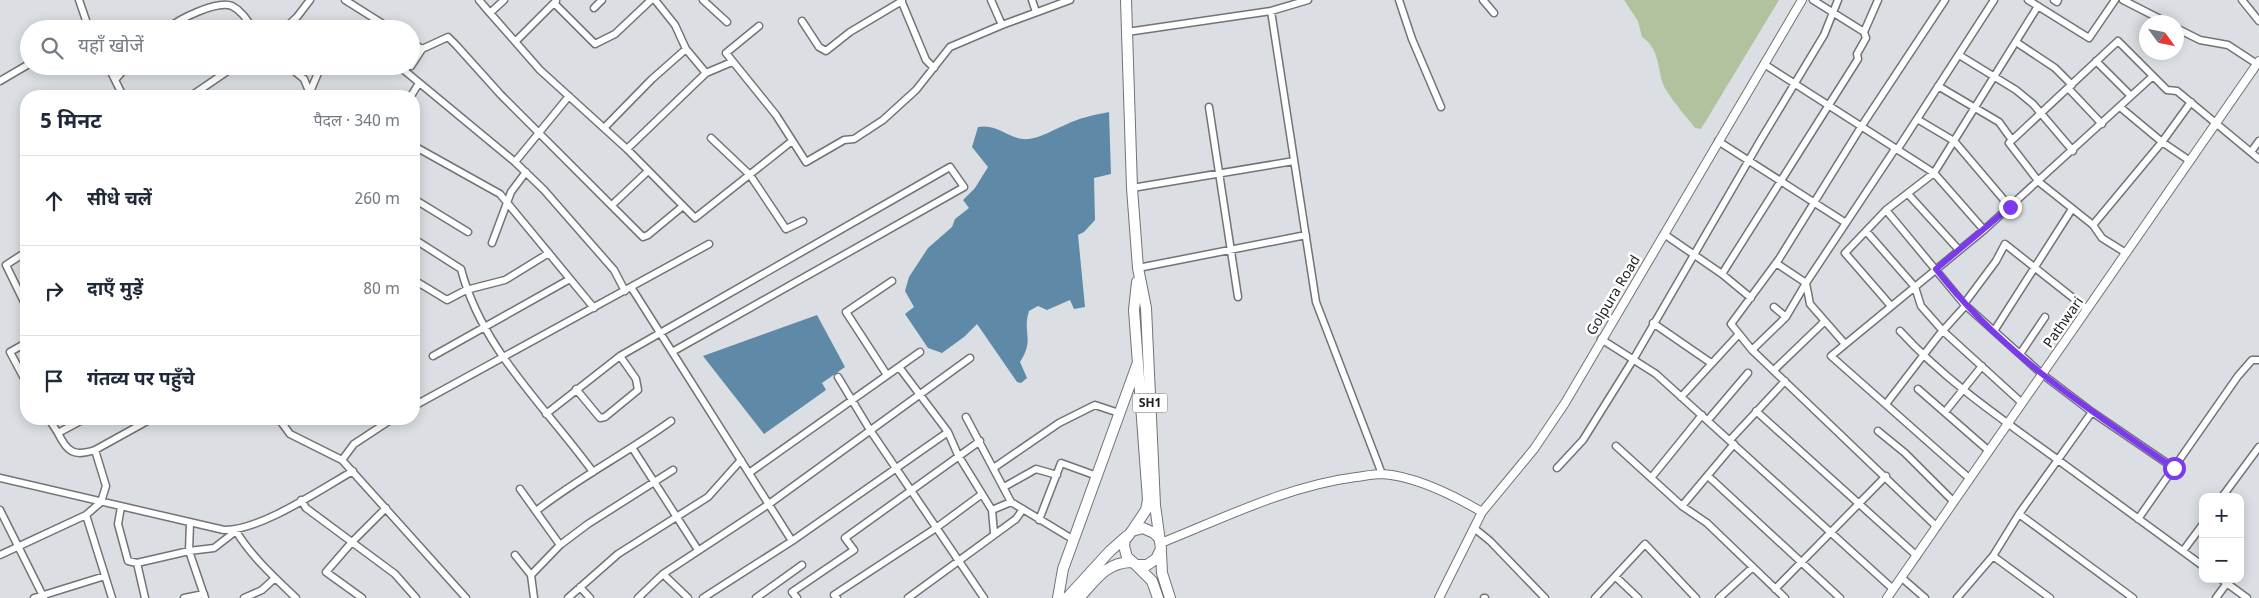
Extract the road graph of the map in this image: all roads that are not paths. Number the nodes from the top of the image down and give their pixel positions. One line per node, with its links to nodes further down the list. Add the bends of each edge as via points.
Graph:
1 (79, 0): 39 (street)
2 (310, 0): 42 (street)
3 (345, 0): 43 (street)
4 (479, 0): 36 (street)
5 (504, 0): 36 (street)
6 (602, 0): 32 (street)
7 (653, 0): 29 (street, via 615,34 595,44); 55 (street, via 675,25)
8 (703, 0): 46 (street)
9 (991, 0): 47 (street)
10 (1032, 0): 34 (street)
11 (1070, 0): 34 (street)
12 (1126, 0): 49 (main road, SH1)
13 (1308, 0): 33 (street)
14 (1399, 0): 89 (street)
15 (1483, 0): 37 (street)
16 (1802, 0): 61 (street, Golpura Road)
17 (1813, 0): 35 (street)
18 (1838, 0): 35 (street)
19 (1878, 0): 50 (street)
20 (1945, 0): 96 (street)
21 (1994, 0): 57 (street)
22 (2030, 0): 31 (street)
23 (2054, 0): 24 (street)
24 (2058, 0)
25 (2115, 0): 31 (street, via 2089,38)
26 (2123, 0): 38 (street)
27 (2242, 0): 45 (street)
28 (902, 1): 44 (street, via 850,32 826,51 819,47); 62 (street, via 926,60)
29 (555, 2): 52 (street)
30 (230, 3): 40 (street); 41 (street)
31 (2038, 6): 53 (street)
32 (594, 8)
33 (1271, 11): 49 (street); 114 (street)
34 (1036, 12): 47 (street)
35 (1833, 12): 50 (street); 76 (street, via 1824,35)
36 (490, 13): 52 (street)
37 (1494, 13)
38 (2152, 15)
39 (86, 20)
40 (179, 20)
41 (247, 20)
42 (294, 20)
43 (377, 20)
44 (802, 21)
45 (2259, 21)
46 (727, 22)
47 (1002, 25): 62 (street, via 950,47)
48 (759, 26): 59 (street, via 726,53)
49 (1127, 32): 123 (main road, SH1)
50 (1864, 32): 88 (street, via 1866,38 1857,54 1858,59)
51 (2184, 32): 60 (street, via 2200,40 2228,45)
52 (516, 41): 84 (street, via 540,70)
53 (2016, 42): 72 (street); 78 (street, via 2055,68)
54 (422, 49): 56 (street); 98 (street, via 448,37)
55 (686, 49): 64 (street); 97 (street)
56 (420, 52)
57 (1959, 55): 72 (street); 77 (street)
58 (2096, 61): 71 (street, via 2118,41); 78 (street); 85 (street)
59 (732, 62): 64 (street); 102 (street)
60 (2258, 62): 94 (street, Pathwari)
61 (1764, 64): 76 (street); 100 (street, Golpura Road)
62 (934, 68): 102 (street, via 900,106 854,139 844,140 806,162)
63 (20, 69): 74 (street)
64 (706, 73): 107 (street)
65 (112, 75): 73 (street)
66 (119, 75): 73 (street)
67 (222, 75): 80 (street)
68 (299, 75): 81 (street)
69 (317, 75): 82 (street)
70 (410, 75): 75 (street)
71 (2153, 76): 85 (street); 86 (street, via 2167,90 2177,90)
72 (1994, 77): 91 (street); 92 (street, via 2033,104)
73 (115, 80): 79 (street)
74 (0, 81)
75 (419, 83): 83 (street); 115 (street)
76 (1794, 84): 88 (street); 112 (street)
77 (1938, 86): 91 (street); 93 (street)
78 (2070, 86): 92 (street); 95 (street)
79 (120, 90)
80 (200, 90)
81 (309, 90)
82 (312, 90)
83 (415, 90)
84 (569, 96): 97 (street); 98 (street)
85 (2131, 96): 90 (street)
86 (2191, 102): 94 (street); 105 (street)
87 (1209, 106): 118 (street)
88 (1829, 106): 96 (street); 121 (street)
89 (1441, 107)
90 (2120, 107): 95 (street); 105 (street)
91 (1974, 109): 101 (street, via 1999,122); 103 (street)
92 (2040, 114): 101 (street); 109 (street)
93 (1917, 119): 103 (street); 108 (street)
94 (2215, 123): 110 (street); 113 (street, Pathwari)
95 (2102, 124): 109 (street)
96 (1861, 127): 108 (street); 126 (street)
97 (604, 128): 107 (street)
98 (538, 134): 115 (street); 128 (street)
99 (711, 138): 120 (street)
100 (1718, 140): 112 (street); 139 (street, Golpura Road)
101 (2012, 140): 122 (street, via 2009,143)
102 (792, 141): 120 (street)
103 (1954, 141): 119 (street); 130 (street)
104 (2259, 141): 110 (street)
105 (2162, 142): 113 (street); 135 (street)
106 (420, 149): 125 (street, via 488,186)
107 (628, 149): 116 (street)
108 (1896, 149): 119 (street); 134 (street)
109 (2073, 151): 122 (street)
110 (2251, 152): 111 (street)
111 (2259, 159)
112 (1749, 160): 121 (street); 148 (street)
113 (2190, 160): 147 (street, Pathwari)
114 (1294, 161): 118 (street); 140 (street)
115 (515, 162): 117 (street)
116 (648, 171): 128 (street); 129 (street)
117 (526, 172): 125 (street); 160 (street)
118 (1220, 173): 123 (street); 144 (street)
119 (1934, 173): 124 (street); 136 (street)
120 (750, 175): 129 (street, via 695,218); 133 (street, via 786,229)
121 (1781, 181): 126 (street); 154 (street)
122 (2039, 182): 130 (street); 131 (street)
123 (1132, 188): 152 (main road, SH1)
124 (1908, 194): 132 (street); 145 (street)
125 (507, 202): 142 (street); 146 (street)
126 (1814, 202): 134 (street); 150 (street)
127 (420, 203): 138 (street)
128 (612, 205): 129 (street, via 643,237)
129 (682, 206)
130 (2010, 207): 136 (street)
131 (2072, 209): 135 (street); 151 (street)
132 (1886, 210): 137 (street); 153 (street)
133 (803, 221)
134 (1846, 223): 158 (street)
135 (2093, 225): 147 (street, via 2102,238)
136 (1984, 230): 145 (street)
137 (1866, 231): 159 (street); 166 (street, via 1845,253)
138 (468, 232)
139 (1664, 234): 148 (street); 180 (street, Golpura Road)
140 (1306, 235): 144 (street); 252 (street, via 1316,302)
141 (420, 243): 161 (street, via 461,269)
142 (492, 243)
143 (709, 244): 160 (street)
144 (1231, 250): 152 (street); 163 (street)
145 (1959, 250): 153 (street)
146 (549, 253): 155 (street); 161 (street, via 505,280)
147 (2126, 253): 169 (street, Pathwari)
148 (1694, 254): 154 (street); 173 (street)
149 (20, 256): 162 (street, via 6,265)
150 (1776, 263): 158 (street); 164 (street)
151 (2033, 267): 165 (street, via 2004,244 1996,261); 169 (street); 175 (street)
152 (1138, 268): 194 (main road, SH1, via 1134,310); 297 (main road, SH1, via 1146,308)
153 (1936, 269): 159 (street); 165 (street)
154 (1722, 274): 164 (street)
155 (570, 279): 168 (street); 174 (street)
156 (892, 281): 202 (street, via 846,312)
157 (420, 284): 161 (street, via 446,300)
158 (1806, 284): 171 (street); 172 (street, via 1810,304)
159 (1915, 287): 166 (street); 177 (street, via 1920,306)
160 (628, 289): 168 (street); 178 (street)
161 (466, 290): 174 (street)
162 (20, 294)
163 (1238, 297)
164 (1751, 298): 179 (street, via 1731,324)
165 (1965, 304): 175 (street); 177 (street)
166 (1891, 306): 181 (street)
167 (1774, 307): 171 (street)
168 (594, 308): 190 (street)
169 (2087, 310): 201 (street, Pathwari)
170 (2046, 317): 186 (street)
171 (1786, 318): 183 (street)
172 (1825, 321): 181 (street); 198 (street)
173 (1653, 324): 192 (street); 195 (street)
174 (486, 328): 187 (street); 190 (street)
175 (1994, 330): 186 (street)
176 (1900, 331): 189 (street)
177 (1943, 331): 189 (street); 196 (street)
178 (659, 332): 184 (street); 184 (street, via 950,167 964,187); 188 (street)
179 (1739, 334): 183 (street); 195 (street)
180 (1601, 339): 192 (street); 279 (street, Golpura Road, via 1565,403 1534,449)
181 (1845, 344): 213 (street, via 1831,356)
182 (20, 346): 199 (street, via 10,352)
183 (1752, 350): 198 (street)
184 (672, 352): 242 (street)
185 (920, 352): 197 (street)
186 (2020, 354): 201 (street)
187 (433, 356)
188 (620, 356): 205 (street); 205 (street, via 636,378 638,390 605,417 600,418)
189 (1923, 356): 207 (street); 213 (street)
190 (502, 358): 211 (street); 218 (street)
191 (970, 358): 208 (street)
192 (1633, 360): 209 (street, via 1656,374); 246 (street, via 1583,440)
193 (2259, 360): 247 (street, via 2252,360 2238,376)
194 (1138, 361): 217 (main road); 292 (main road, SH1, via 1148,500 1142,520)
195 (1711, 363): 209 (street)
196 (1982, 366): 207 (street); 212 (street)
197 (899, 367): 202 (street); 208 (street)
198 (1774, 370): 204 (street)
199 (20, 371)
200 (1748, 373): 221 (street)
201 (2042, 374): 212 (street, Pathwari); 216 (street)
202 (887, 375): 210 (street)
203 (838, 377): 210 (street)
204 (1785, 381): 214 (street); 256 (street)
205 (576, 389): 218 (street)
206 (1918, 389): 215 (street)
207 (1964, 389): 215 (street); 223 (street)
208 (919, 394): 229 (street); 232 (street)
209 (1681, 397): 219 (street)
210 (852, 400): 229 (street); 251 (street)
211 (420, 403)
212 (2022, 403): 223 (street, Pathwari)
213 (1886, 404): 259 (street)
214 (1756, 411): 234 (street); 271 (street)
215 (1945, 412): 239 (street)
216 (2092, 412): 243 (street); 247 (street)
217 (1119, 413): 245 (street, via 1095,405 1059,423); 254 (main road)
218 (546, 414): 250 (street)
219 (1702, 415): 221 (street); 258 (street)
220 (966, 417): 233 (street)
221 (1708, 420): 234 (street)
222 (671, 422): 237 (street)
223 (2008, 423): 239 (street, Pathwari); 243 (street)
224 (53, 425): 231 (street)
225 (72, 425): 231 (street)
226 (140, 425): 238 (street)
227 (283, 425): 241 (street, via 290,434)
228 (383, 425): 241 (street, via 354,444)
229 (870, 430): 244 (street); 270 (street)
230 (1878, 431): 269 (street)
231 (58, 432): 238 (street, via 64,446 73,452)
232 (948, 432): 240 (street); 244 (street)
233 (980, 441): 240 (street); 245 (street)
234 (1732, 442): 255 (street); 293 (street)
235 (1616, 446): 258 (street)
236 (2259, 447): 264 (street)
237 (633, 449): 250 (street); 260 (street)
238 (95, 450): 267 (street, via 106,486)
239 (1989, 451): 259 (street, Pathwari)
240 (958, 456): 263 (street); 265 (street)
241 (342, 460): 249 (street)
242 (741, 460): 251 (street); 282 (street, via 708,497)
243 (2059, 460): 280 (street); 283 (street)
244 (896, 468): 263 (street); 295 (street)
245 (995, 468): 261 (street)
246 (1557, 468)
247 (2174, 468): 283 (street)
248 (673, 470): 260 (street)
249 (353, 471): 266 (street); 274 (street)
250 (593, 472): 278 (street)
251 (749, 473): 270 (street)
252 (1382, 474): 279 (street, via 1422,483); 297 (street, via 1325,481)
253 (1057, 475): 254 (street, via 1061,463); 261 (street, via 1036,469); 284 (street)
254 (1097, 476): 294 (main road)
255 (1708, 476): 272 (street); 307 (street)
256 (1886, 476): 271 (street); 286 (street)
257 (0, 478): 267 (street)
258 (1650, 478): 272 (street)
259 (1970, 479): 269 (street, Pathwari)
260 (655, 483): 282 (street); 298 (street)
261 (1004, 487): 268 (street)
262 (520, 489): 278 (street)
263 (910, 490): 287 (street); 345 (street, via 845,538 854,550 792,592)
264 (2225, 493)
265 (982, 494): 277 (street); 287 (street)
266 (302, 500): 290 (street); 296 (street, via 306,508)
267 (101, 502): 273 (street); 281 (street)
268 (1011, 502): 275 (street); 277 (street)
269 (1954, 502): 286 (street, Pathwari)
270 (769, 504): 295 (street); 300 (street)
271 (1860, 504): 293 (street); 305 (street)
272 (1682, 506): 313 (street, via 1707,523)
273 (120, 507): 285 (street); 309 (street, via 118,524 128,561)
274 (386, 508): 296 (street); 337 (street)
275 (1023, 509): 284 (street); 291 (street, via 1016,519)
276 (0, 510): 299 (street)
277 (992, 510): 291 (street)
278 (536, 511): 298 (street)
279 (1482, 512): 288 (street, Golpura Road)
280 (2019, 514): 306 (street); 364 (street)
281 (86, 515): 299 (street); 316 (street)
282 (676, 517): 300 (street); 322 (street, via 618,554)
283 (2138, 518): 302 (street)
284 (1039, 520): 294 (street)
285 (190, 523): 290 (street); 301 (street)
286 (1937, 527): 305 (street, Pathwari)
287 (936, 528): 308 (street); 346 (street, via 834,595)
288 (1474, 528): 354 (street, Golpura Road); 355 (street)
289 (2199, 529): 302 (street)
290 (236, 531): 301 (street, via 214,548); 318 (street)
291 (994, 533): 308 (street)
292 (1130, 533): 297 (main road, via 1143,528 1154,533); 310 (main road, via 1124,546 1127,557); 350 (main road)
293 (1831, 533): 307 (street); 324 (street)
294 (1074, 540): 349 (main road)
295 (792, 541): 343 (street)
296 (352, 542): 335 (street, via 326,572); 336 (street, via 395,574)
297 (1160, 543): 310 (main road, via 1159,554 1152,563); 353 (main road, via 1162,573)
298 (560, 545): 315 (street)
299 (18, 546): 304 (street); 325 (street)
300 (698, 550): 314 (street)
301 (189, 551): 309 (street); 326 (street)
302 (2183, 551): 311 (street)
303 (515, 555): 315 (street)
304 (0, 556)
305 (1917, 556): 319 (street, Pathwari)
306 (1993, 556): 362 (street); 363 (street)
307 (1802, 561): 323 (street); 359 (street)
308 (959, 562): 347 (street); 348 (street)
309 (137, 563): 331 (street)
310 (1134, 563): 351 (main road, via 1120,562 1104,570); 352 (main road, via 1152,581)
311 (2199, 563)
312 (802, 565): 344 (street)
313 (1753, 567): 323 (street); 327 (street)
314 (663, 574): 341 (street); 342 (street)
315 (531, 575): 338 (street)
316 (105, 576): 325 (street); 330 (street)
317 (1616, 577): 356 (street); 357 (street); 358 (street, via 1645,544)
318 (275, 578): 333 (street, via 262,590); 334 (street)
319 (1902, 578): 324 (street, Pathwari); 361 (street)
320 (2223, 583): 365 (street)
321 (2227, 583): 366 (street)
322 (580, 587): 339 (street); 340 (street)
323 (1775, 589): 328 (street)
324 (1893, 589): 360 (street, Pathwari)
325 (43, 596): 329 (street)
326 (205, 596): 332 (street)
327 (1722, 597)
328 (1782, 597)
329 (34, 598)
330 (112, 598)
331 (145, 598)
332 (184, 598)
333 (244, 598)
334 (296, 598)
335 (362, 598)
336 (416, 598)
337 (466, 598)
338 (534, 598)
339 (568, 598)
340 (590, 598)
341 (638, 598)
342 (688, 598)
343 (703, 598)
344 (756, 598)
345 (797, 598)
346 (837, 598)
347 (908, 598)
348 (984, 598)
349 (1058, 598)
350 (1067, 598)
351 (1079, 598)
352 (1158, 598)
353 (1170, 598)
354 (1439, 598)
355 (1545, 598)
356 (1595, 598)
357 (1638, 598)
358 (1696, 598)
359 (1840, 598)
360 (1887, 598)
361 (1925, 598)
362 (1957, 598)
363 (2050, 598)
364 (2133, 598)
365 (2216, 598)
366 (2247, 598)

